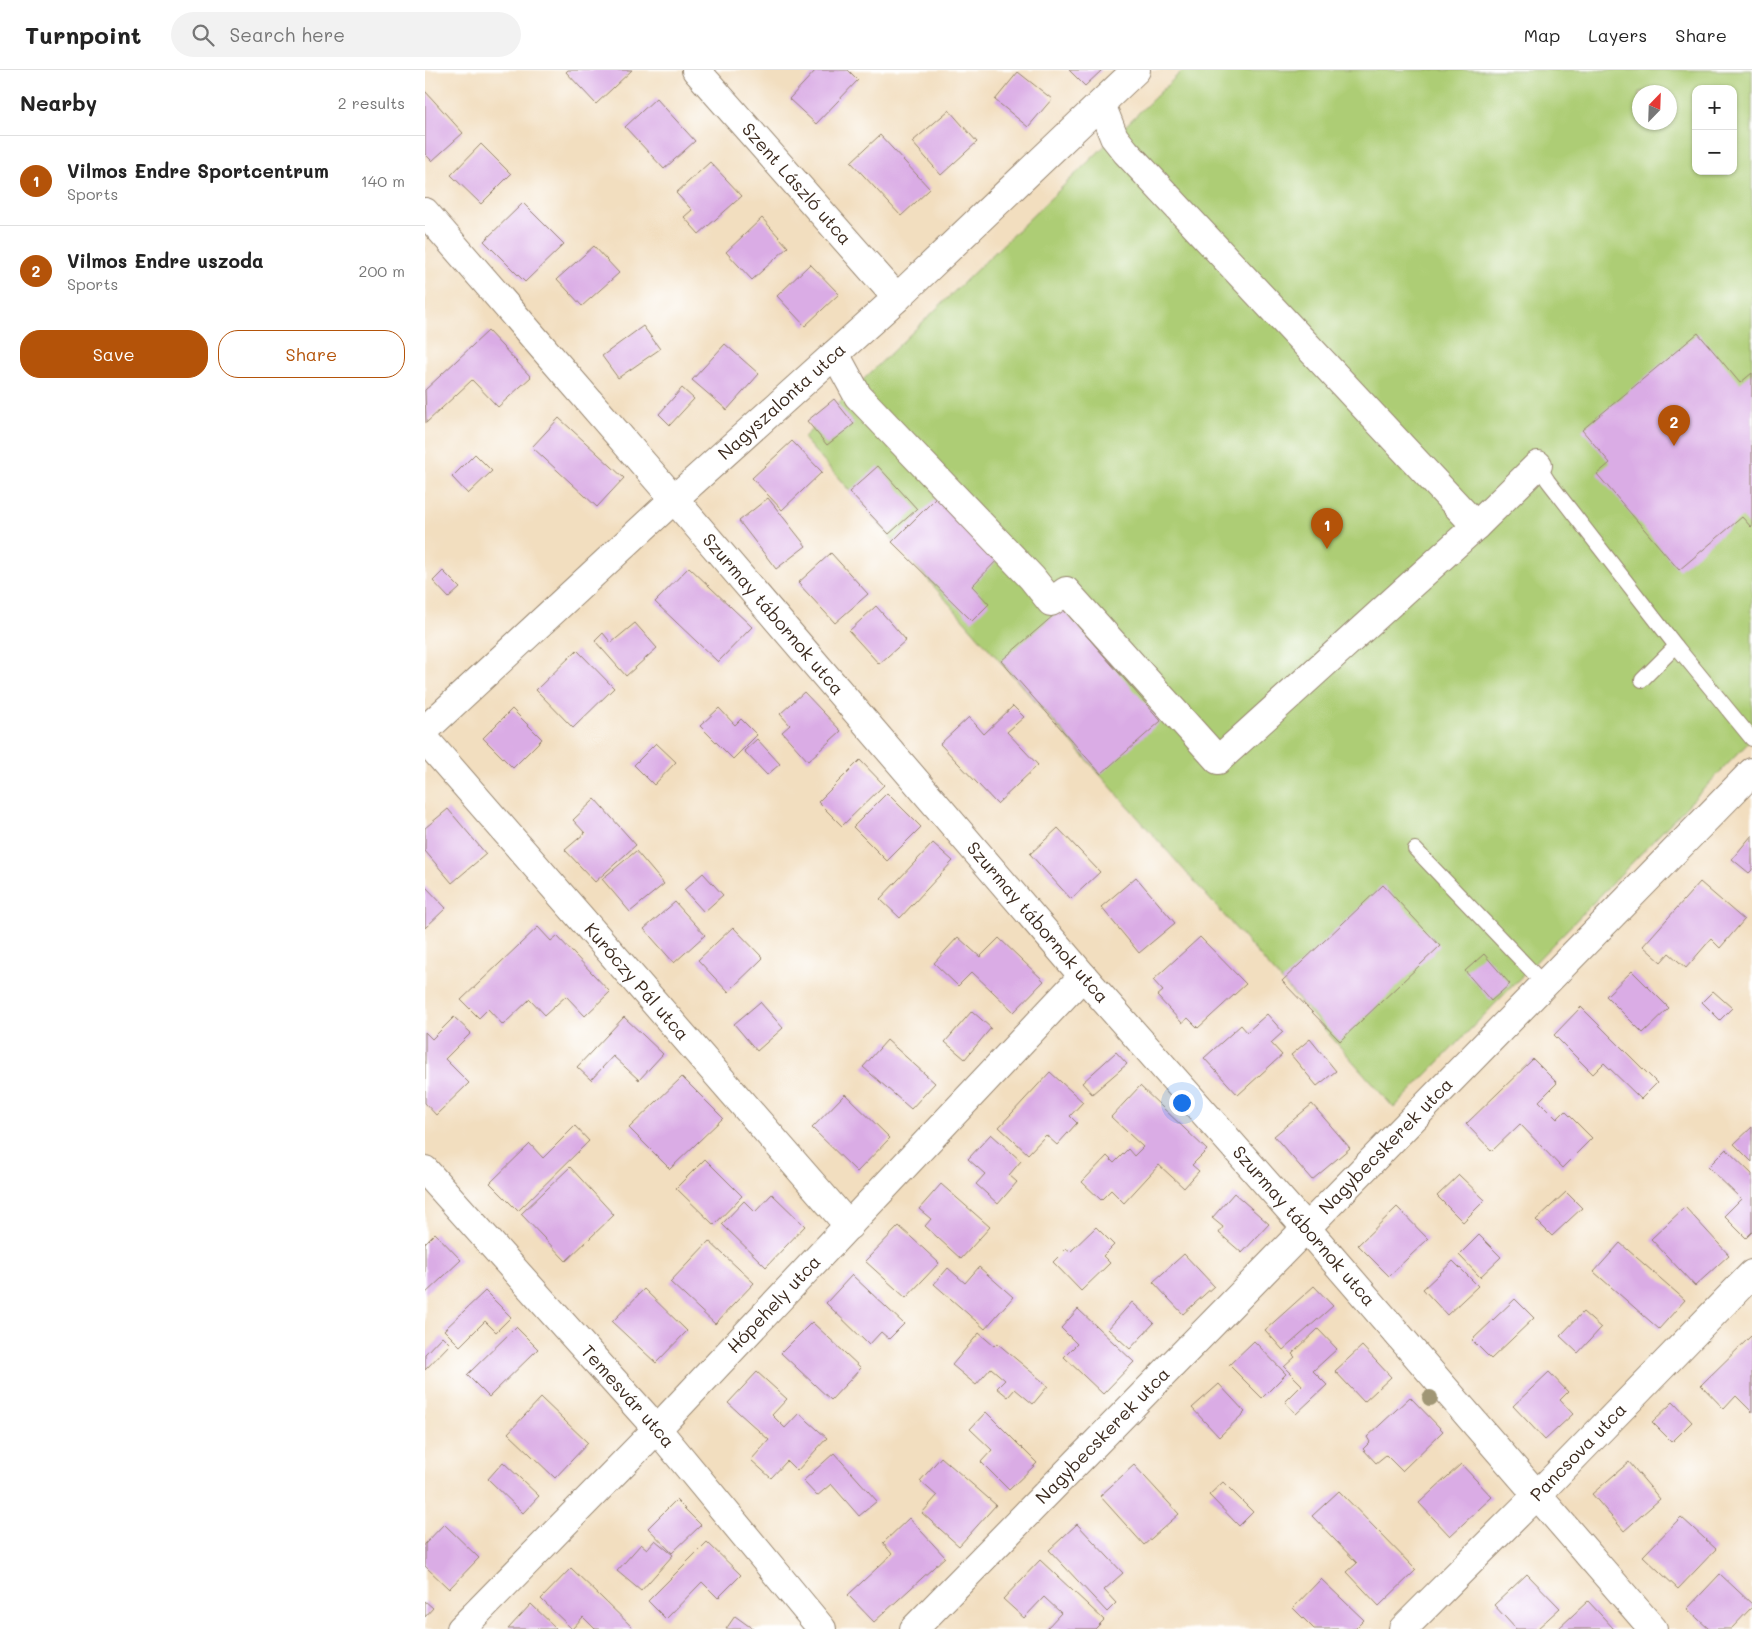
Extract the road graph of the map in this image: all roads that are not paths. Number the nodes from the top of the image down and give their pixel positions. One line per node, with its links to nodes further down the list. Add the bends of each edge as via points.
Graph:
1 (696, 70): 5 (street, Szent László utca)
2 (1135, 70): 3 (street, Nagyszalonta utca)
3 (1101, 104): 5 (street, Nagyszalonta utca); 9 (street, via 1114,137 1126,152)
4 (425, 212): 8 (street, Szurmay tábornok utca)
5 (897, 298): 6 (street, Nagyszalonta utca)
6 (835, 354): 8 (street, Nagyszalonta utca); 9 (street, via 858,396 1032,578 1051,602 1067,591 1218,760)
7 (1538, 465): 9 (street); 10 (lane, via 1547,481)
8 (674, 499): 12 (street, Nagyszalonta utca); 17 (street, Szurmay tábornok utca)
9 (1475, 526)
10 (1676, 646): 11 (lane); 14 (lane)
11 (1642, 680)
12 (425, 730)
13 (425, 739): 20 (street, Kuróczy Pál utca)
14 (1752, 739)
15 (1752, 772): 18 (street, Nagybecskerek utca)
16 (1415, 850): 18 (lane)
17 (1083, 976): 20 (street, Hópehely utca); 21 (street, Szurmay tábornok utca)
18 (1544, 984): 21 (street, Nagybecskerek utca)
19 (427, 1176): 23 (street, Temesvár utca)
20 (849, 1226): 23 (street, Hópehely utca)
21 (1306, 1228): 24 (street, Szurmay tábornok utca); 27 (street, Nagybecskerek utca)
22 (1752, 1274): 24 (street, Pancsova utca)
23 (657, 1429): 25 (street, Hópehely utca); 26 (street, Temesvár utca)
24 (1537, 1495): 28 (street, Pancsova utca); 29 (street, Szurmay tábornok utca)
25 (461, 1629)
26 (821, 1629)
27 (914, 1629)
28 (1403, 1629)
29 (1653, 1629)

